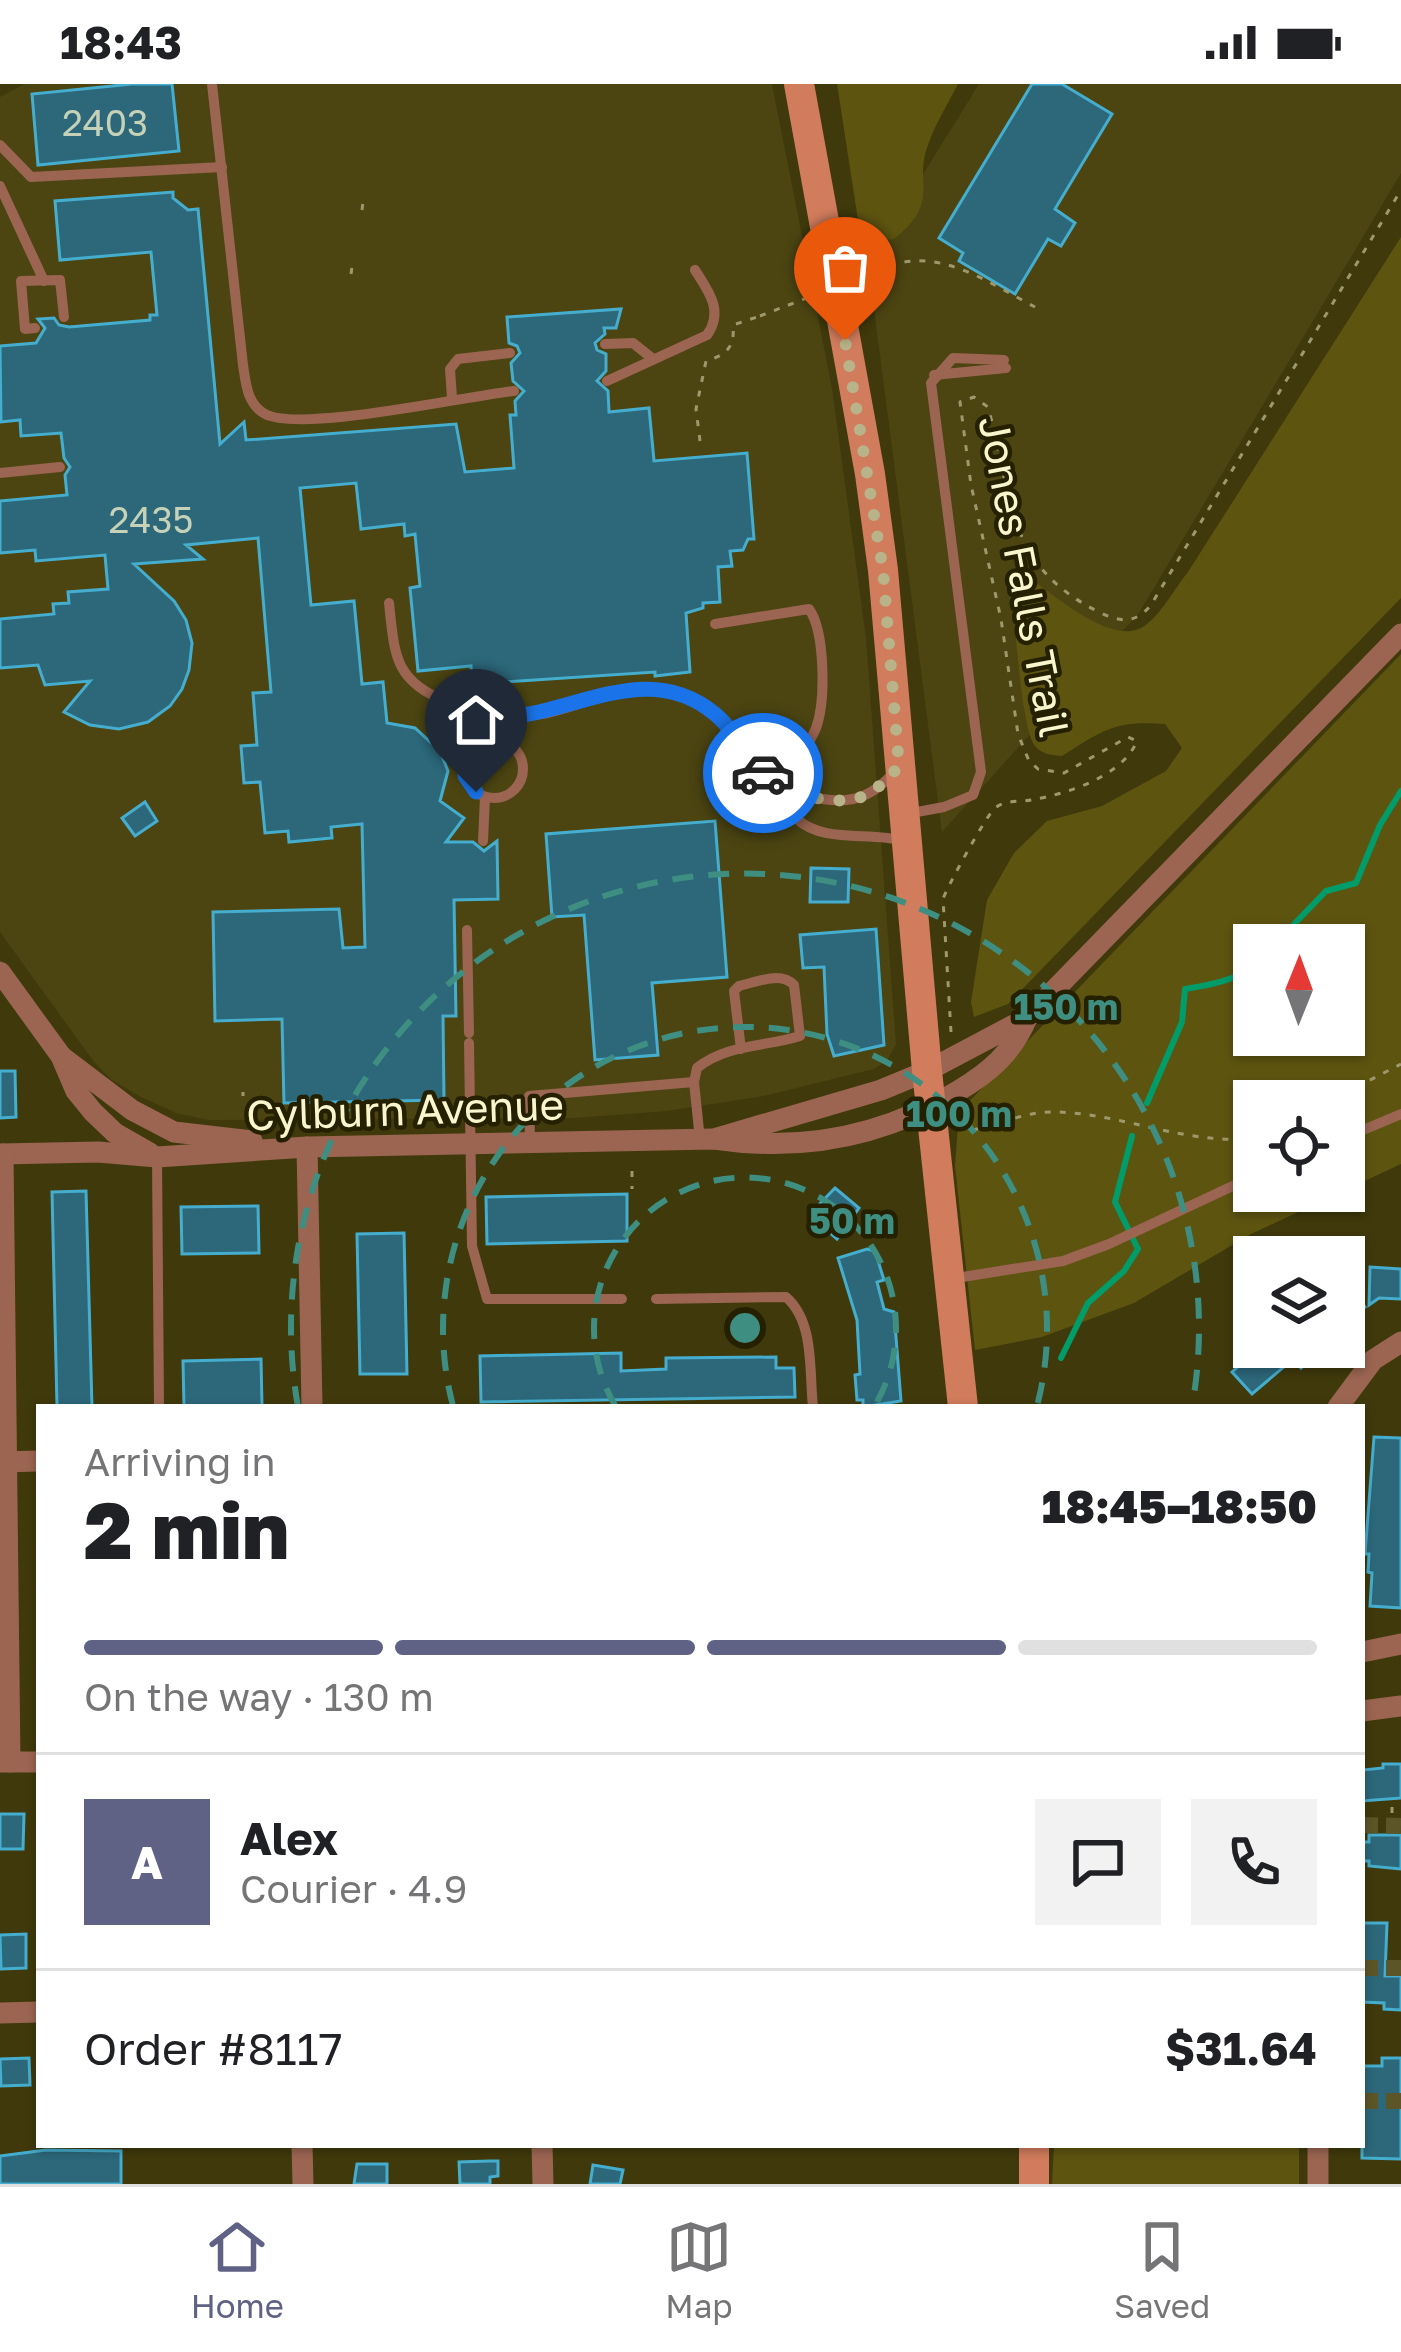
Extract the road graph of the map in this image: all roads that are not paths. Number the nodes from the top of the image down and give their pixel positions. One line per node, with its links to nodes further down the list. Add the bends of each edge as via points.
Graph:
1 (212, 84): 4 (lane)
2 (799, 84): 24 (main road, via 870,474)
3 (0, 145): 4 (lane, via 31,177)
4 (222, 167): 16 (lane, via 254,405 283,420)
5 (0, 186): 7 (lane)
6 (695, 270): 12 (lane, via 716,322 699,341)
7 (44, 281): 8 (lane, via 60,280); 9 (lane, via 21,281 25,329)
8 (64, 317)
9 (34, 328)
10 (605, 344): 12 (lane, via 633,344)
11 (510, 353): 16 (lane, via 458,358 450,369)
12 (652, 358): 14 (lane)
13 (1005, 364): 27 (lane, via 953,358 934,375 930,395 981,772 973,794)
14 (607, 381)
15 (514, 391): 16 (lane)
16 (452, 398)
17 (60, 467): 18 (lane)
18 (0, 473)
19 (389, 603): 22 (lane, via 394,652 414,686 478,714)
20 (715, 624): 25 (lane, via 808,609 818,621 822,699 815,731)
21 (1398, 643): 31 (street, Cylburn Avenue)
22 (506, 717): 23 (lane); 25 (lane, via 618,690 679,693 715,714)
23 (504, 741): 26 (lane, via 520,755 523,778 509,794); 26 (lane, via 481,742 468,755 469,785)
24 (899, 766): 25 (lane, via 860,799); 27 (main road)
25 (779, 793): 27 (lane, via 809,827)
26 (485, 797): 28 (lane)
27 (904, 829): 34 (main road)
28 (483, 842)
29 (467, 930): 44 (lane)
30 (0, 972): 33 (street)
31 (1027, 1018): 34 (street, Cylburn Avenue); 36 (street, Cylburn Avenue, via 1005,1057)
32 (742, 1049): 32 (lane, via 800,1036 790,979 734,992); 35 (lane, via 708,1059)
33 (61, 1056): 37 (street); 40 (street, via 76,1091)
34 (927, 1071): 36 (main road); 42 (street, Cylburn Avenue)
35 (694, 1082): 42 (lane); 43 (lane, via 529,1096)
36 (930, 1108): 42 (street, Cylburn Avenue, via 824,1141); 51 (main road)
37 (131, 1109): 40 (lane); 41 (street, via 174,1132)
38 (1401, 1114): 39 (lane)
39 (1365, 1129)
40 (115, 1133): 45 (street); 47 (lane)
41 (214, 1138): 45 (street, Cylburn Avenue); 46 (street)
42 (707, 1139): 43 (street, Cylburn Avenue)
43 (530, 1144): 44 (street, Cylburn Avenue)
44 (470, 1145): 46 (street, Cylburn Avenue); 52 (lane, via 472,1246 487,1299)
45 (135, 1146): 47 (street, Cylburn Avenue); 49 (street)
46 (307, 1148): 49 (street, Cylburn Avenue); 56 (street)
47 (98, 1152): 48 (street, Cylburn Avenue); 49 (street, Cylburn Avenue)
48 (2, 1154): 61 (street)
49 (157, 1156): 55 (lane)
50 (1233, 1185): 51 (lane, via 1109,1244 1036,1267)
51 (947, 1279): 58 (main road)
52 (622, 1299)
53 (656, 1299): 57 (lane, via 786,1297 805,1328)
54 (1401, 1342): 59 (street, via 1373,1360)
55 (159, 1404)
56 (312, 1404)
57 (813, 1404)
58 (963, 1404)
59 (1340, 1404)
60 (36, 1461): 61 (street)
61 (4, 1462): 66 (street)
62 (1401, 1644): 63 (street)
63 (1365, 1651)
64 (1401, 1706): 65 (street)
65 (1365, 1711)
66 (5, 1762): 67 (street)
67 (36, 1762)
68 (36, 2012): 69 (street)
69 (0, 2013)
70 (302, 2148): 74 (street)
71 (542, 2148): 75 (street)
72 (1034, 2148): 76 (main road)
73 (1318, 2148): 77 (street)
74 (303, 2184)
75 (543, 2184)
76 (1034, 2184)
77 (1318, 2184)

